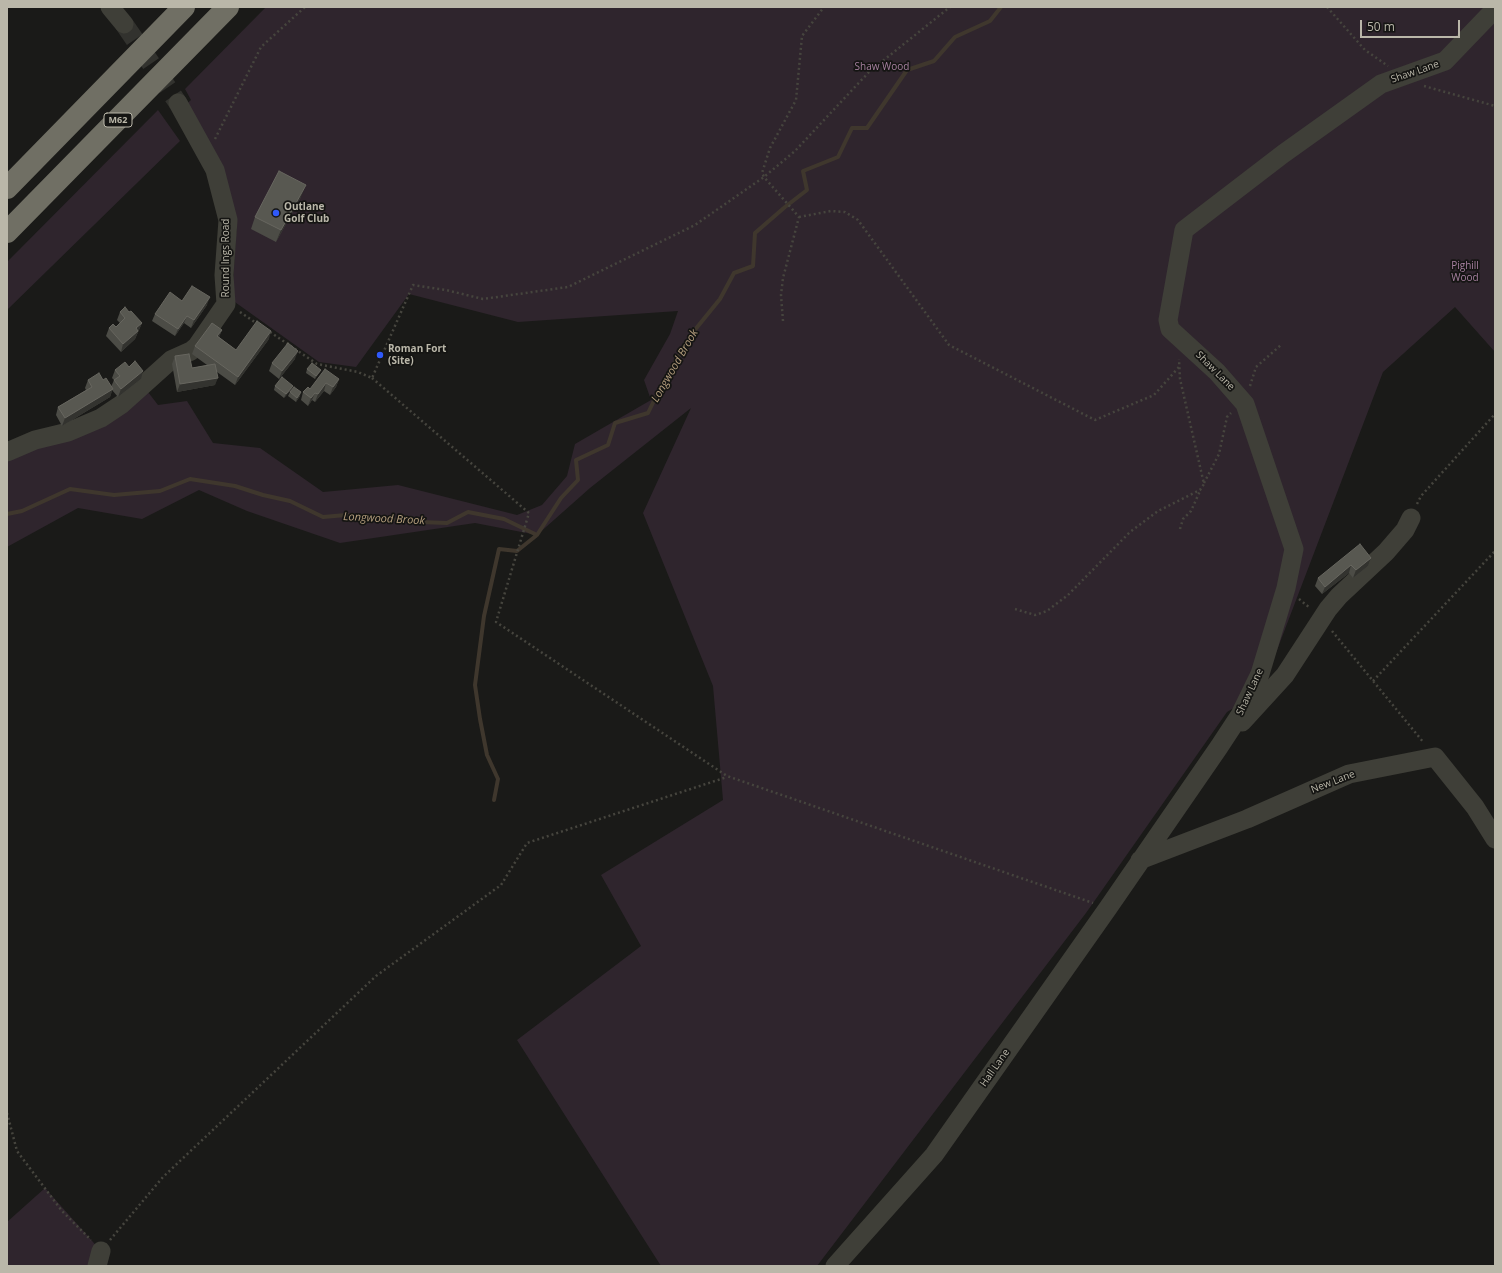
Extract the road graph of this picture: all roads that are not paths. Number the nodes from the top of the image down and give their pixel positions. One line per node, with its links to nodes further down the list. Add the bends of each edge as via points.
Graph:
1 (110, 7): 5 (street)
2 (184, 7): 7 (highway)
3 (228, 7): 8 (highway, M62)
4 (1495, 9): 11 (street, Shaw Lane, via 1445,61 1381,84 1283,154 1184,230 1168,320 1170,329 1217,372 1245,404 1294,548 1286,588 1260,674 1240,714)
5 (124, 24)
6 (178, 103): 9 (street, Round Ings Road, via 215,170 228,220 224,275 226,304 197,346 171,360 122,404 101,418 68,432 35,440)
7 (7, 188)
8 (7, 232)
9 (7, 452)
10 (1412, 518): 11 (street, via 1406,530 1386,552 1338,596 1285,674)
11 (1219, 747): 13 (street, Shaw Lane)
12 (1495, 839): 13 (street, New Lane, via 1475,807 1435,757 1349,774 1246,819)
13 (1140, 860): 14 (street, Hall Lane, via 934,1155)
14 (835, 1266)

